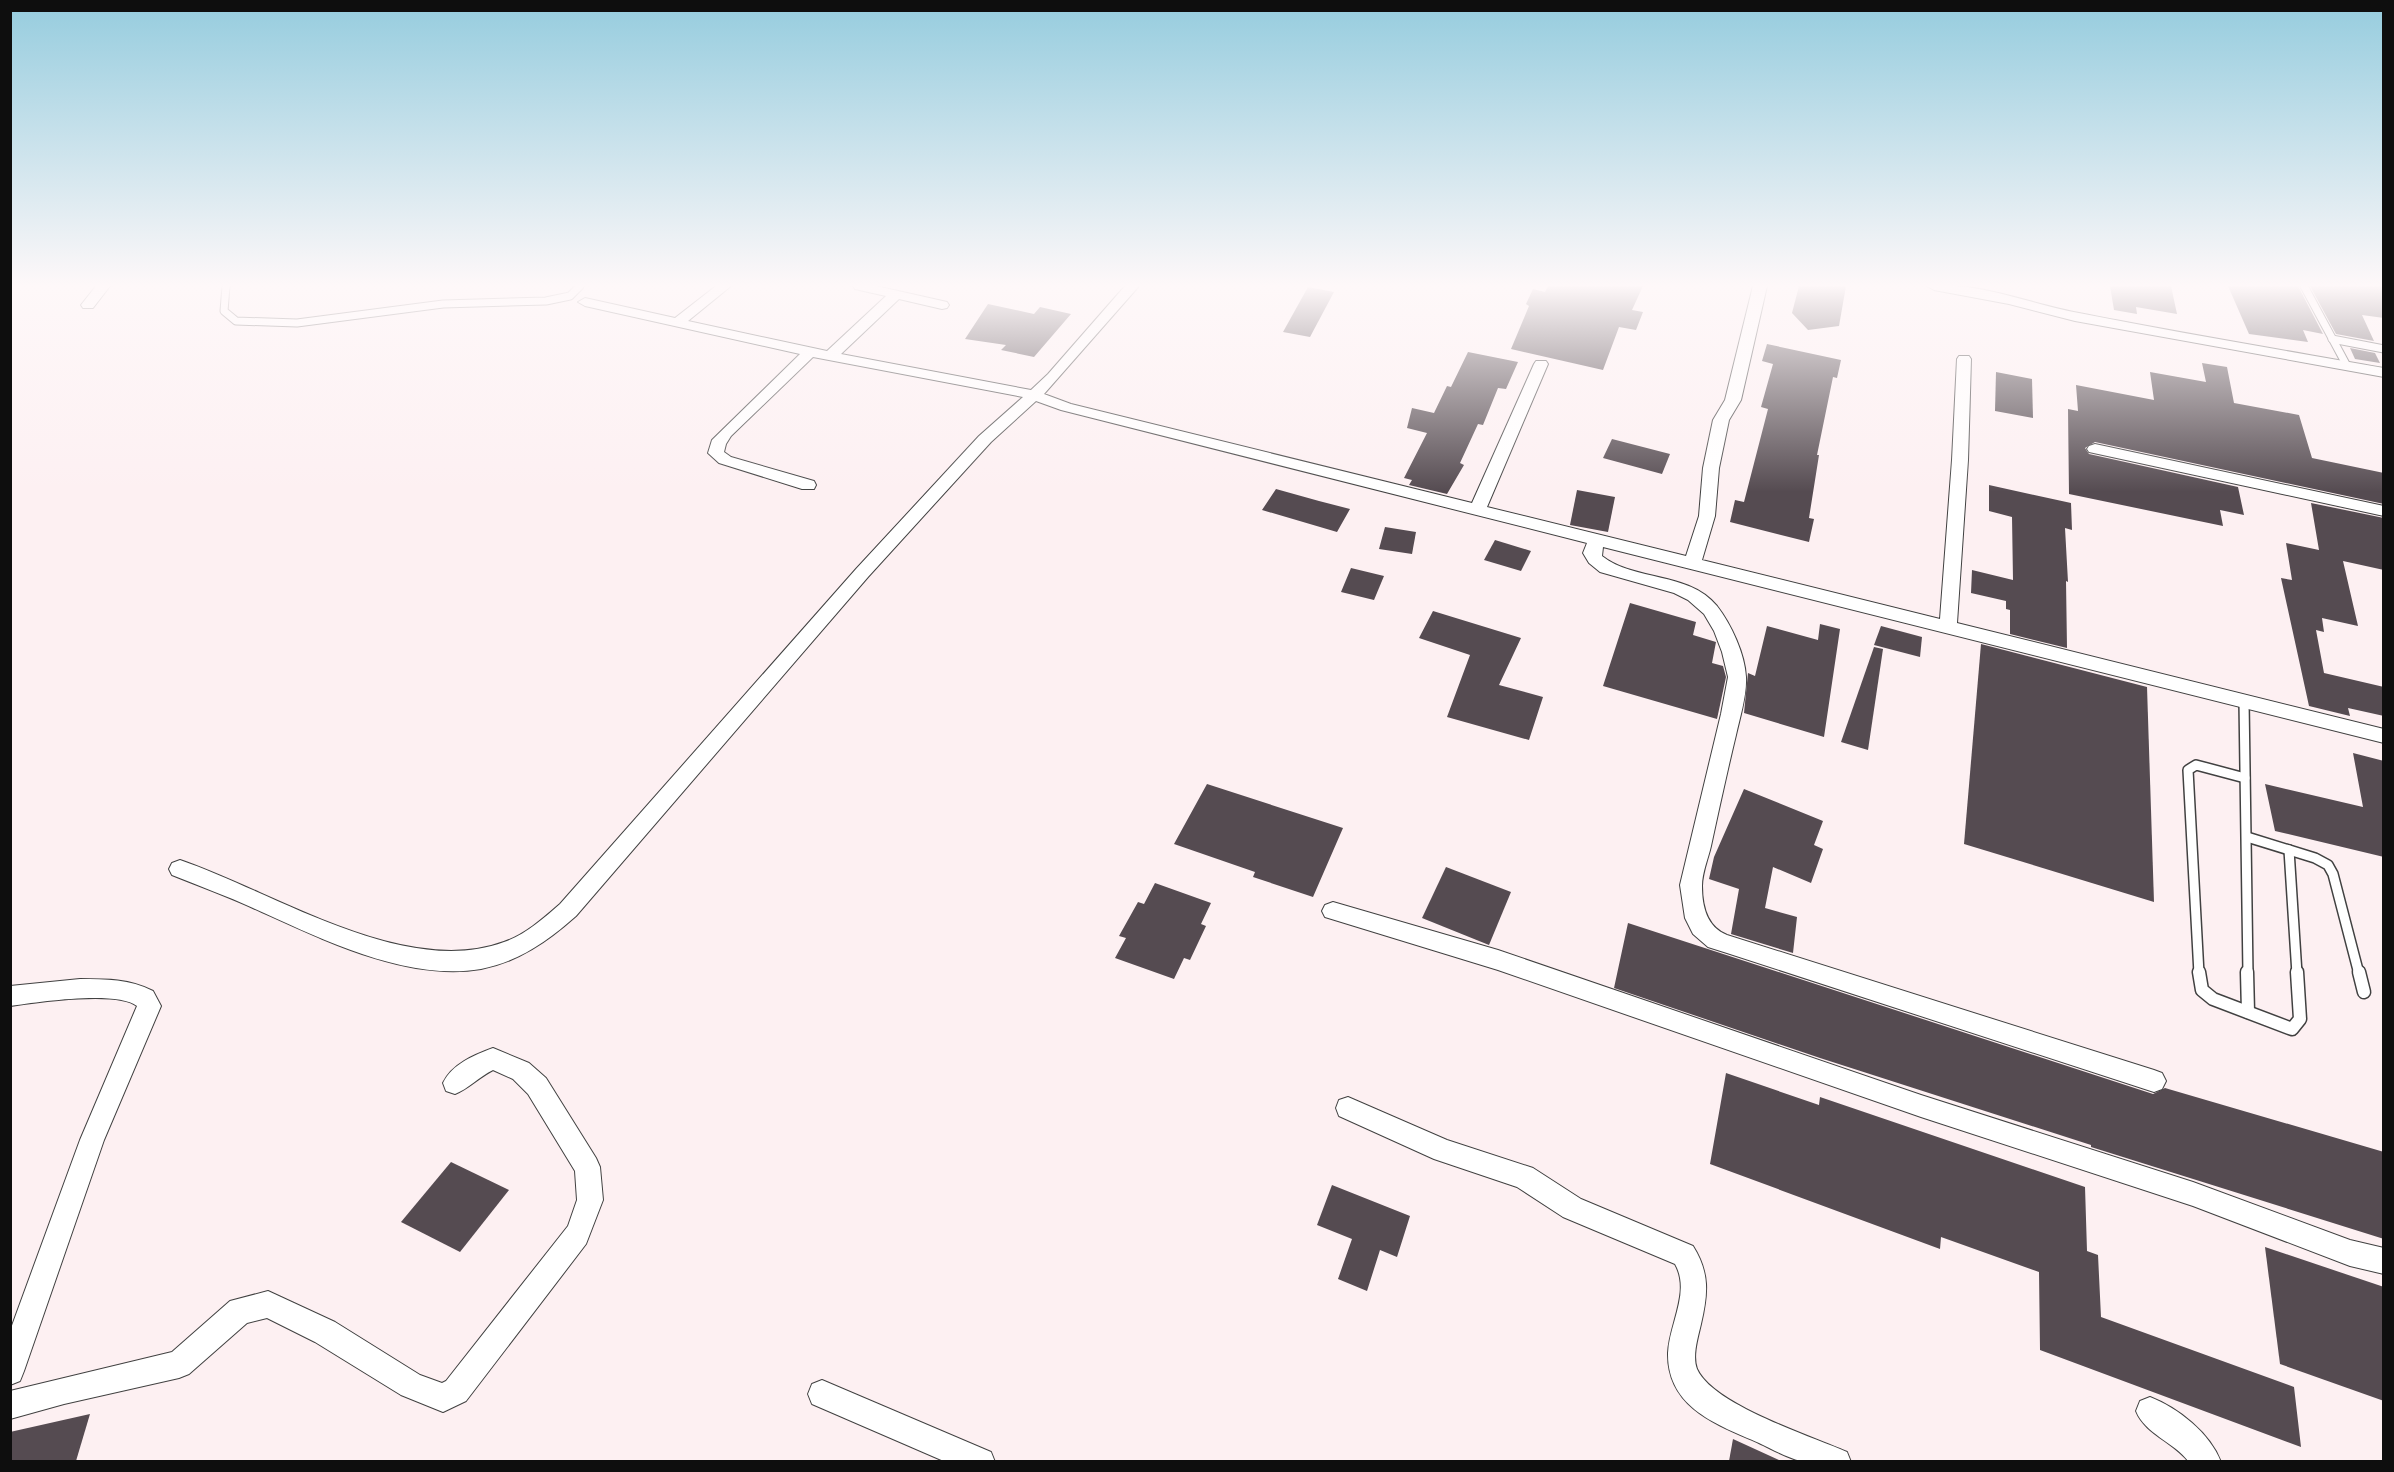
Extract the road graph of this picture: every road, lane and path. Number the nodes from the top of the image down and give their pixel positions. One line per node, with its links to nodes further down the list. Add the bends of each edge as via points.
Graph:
1 (807, 355): 14 (street, via 726,433 716,453 725,460)
2 (823, 355): 7 (street)
3 (1072, 355): 12 (street)
4 (1744, 355): 18 (street, via 1733,400 1721,420 1707,516)
5 (2284, 355): 10 (street)
6 (2341, 355): 10 (lane)
7 (830, 356): 12 (street)
8 (1964, 359): 19 (street)
9 (1541, 364): 15 (street)
10 (2347, 366): 11 (street)
11 (2384, 373)
12 (1034, 395): 15 (street, via 1077,410); 25 (street, via 985,439 861,573 567,910 531,939 482,958 425,959 369,947)
13 (2095, 449): 16 (street)
14 (808, 485)
15 (1477, 511): 17 (street)
16 (2384, 511)
17 (1596, 541): 18 (street); 30 (street, via 1592,553 1606,568 1694,596 1710,610 1731,652 1737,677 1731,714 1691,885 1692,906 1703,934)
18 (1692, 564): 19 (street)
19 (1948, 626): 20 (street)
20 (2244, 701): 21 (street); 22 (lane)
21 (2384, 736)
22 (2245, 778): 23 (lane); 29 (lane, via 2196,765 2188,770 2202,990 2212,999)
23 (2247, 837): 24 (lane); 29 (lane)
24 (2289, 850): 27 (lane, via 2328,865 2333,874); 29 (lane, via 2300,1019 2292,1029)
25 (180, 869)
26 (1333, 911): 33 (street, via 1498,960 2193,1194 2350,1253)
27 (2364, 992)
28 (10, 996): 34 (street, via 78,988 110,990 134,993 145,998 149,1006 92,1140)
29 (2248, 1012)
30 (2154, 1080)
31 (455, 1083): 36 (street, via 468,1071 493,1059 521,1071 537,1086 587,1167 590,1185 585,1218 577,1235 456,1391 437,1397 411,1385 325,1332 268,1304 240,1311 179,1364)
32 (1348, 1108): 39 (street, via 1450,1154 1524,1177 1572,1208 1684,1255 1692,1264 1695,1287 1682,1363 1687,1377 1718,1411)
33 (2384, 1261)
34 (10, 1371)
35 (822, 1394): 38 (street)
36 (10, 1406)
37 (2150, 1411): 40 (street, via 2193,1443)
38 (981, 1461)
39 (1837, 1461)
40 (2207, 1461)

